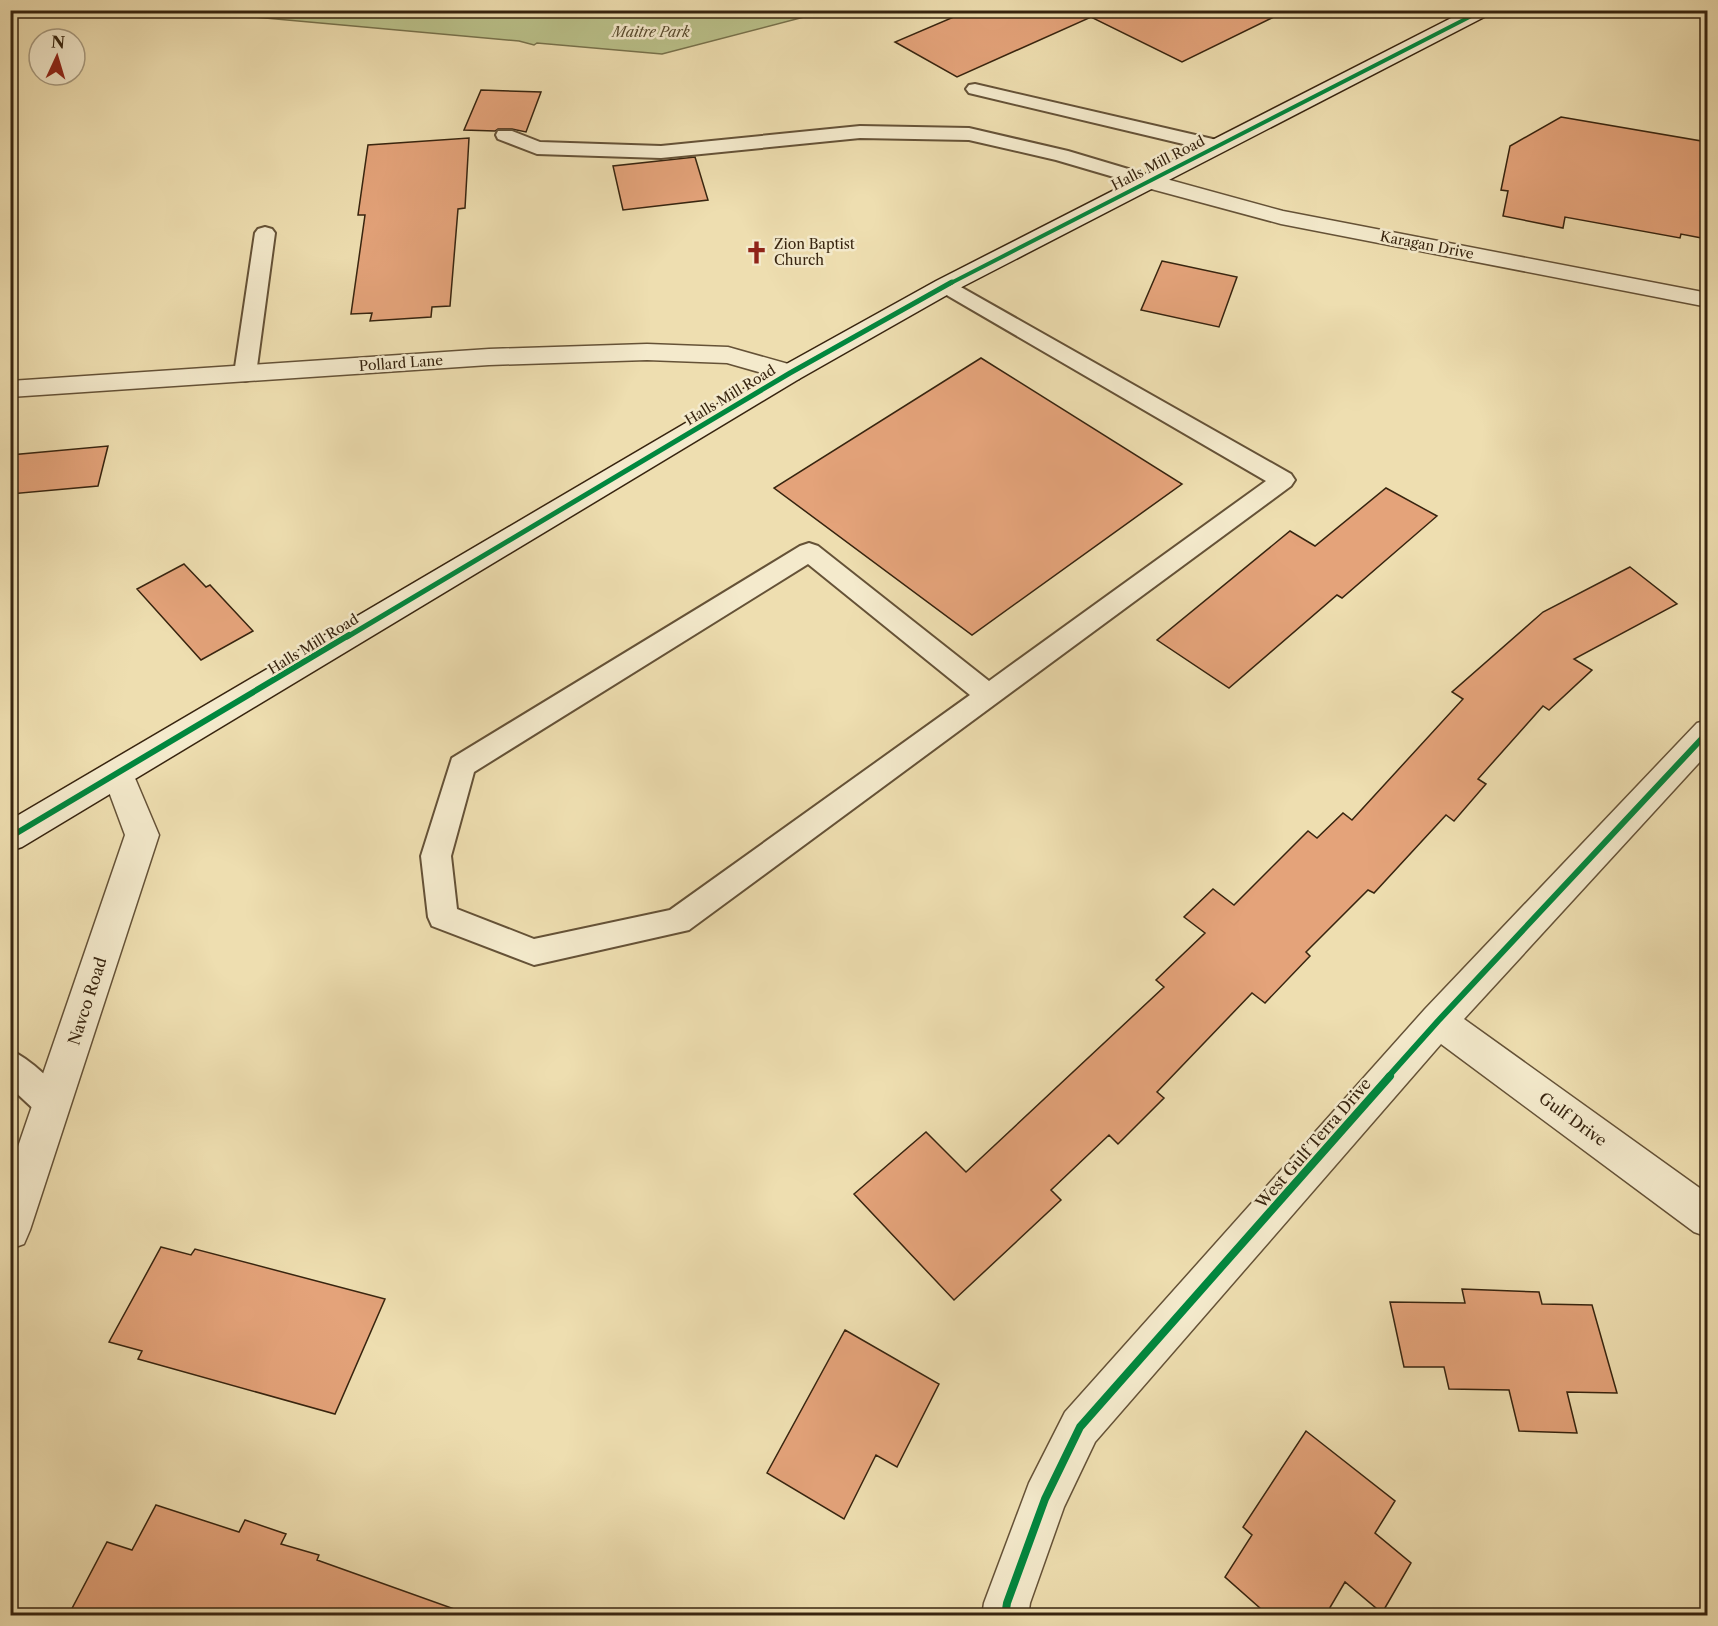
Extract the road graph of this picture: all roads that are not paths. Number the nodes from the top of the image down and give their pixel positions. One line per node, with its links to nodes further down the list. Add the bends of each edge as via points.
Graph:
1 (1483, 10): 4 (street, Halls Mill Road)
2 (975, 89): 4 (lane)
3 (505, 135): 5 (lane, via 537,148 661,152 860,132 969,134 1062,155)
4 (1217, 146): 5 (street, Halls Mill Road)
5 (1148, 181): 7 (street, Halls Mill Road); 8 (street, Karagan Drive, via 1281,217)
6 (265, 233): 9 (lane)
7 (945, 286): 10 (street, Halls Mill Road); 12 (lane, via 1283,480)
8 (1707, 300)
9 (245, 374): 10 (street, Pollard Lane, via 489,357 647,352 728,355); 11 (street, Pollard Lane)
10 (790, 374): 14 (street, Halls Mill Road)
11 (10, 389)
12 (989, 694): 12 (lane, via 678,921 534,952 443,917 436,855 462,766 809,552)
13 (1707, 732): 16 (street, West Gulf Terra Drive)
14 (118, 773): 15 (street, Halls Mill Road); 18 (street, Navco Road, via 142,835)
15 (10, 837)
16 (1438, 1021): 19 (street, Gulf Drive); 21 (street, West Gulf Terra Drive, via 1080,1427 1044,1499)
17 (10, 1065): 18 (lane)
18 (52, 1104): 20 (street, Navco Road)
19 (1707, 1218)
20 (10, 1230)
21 (1005, 1616)

